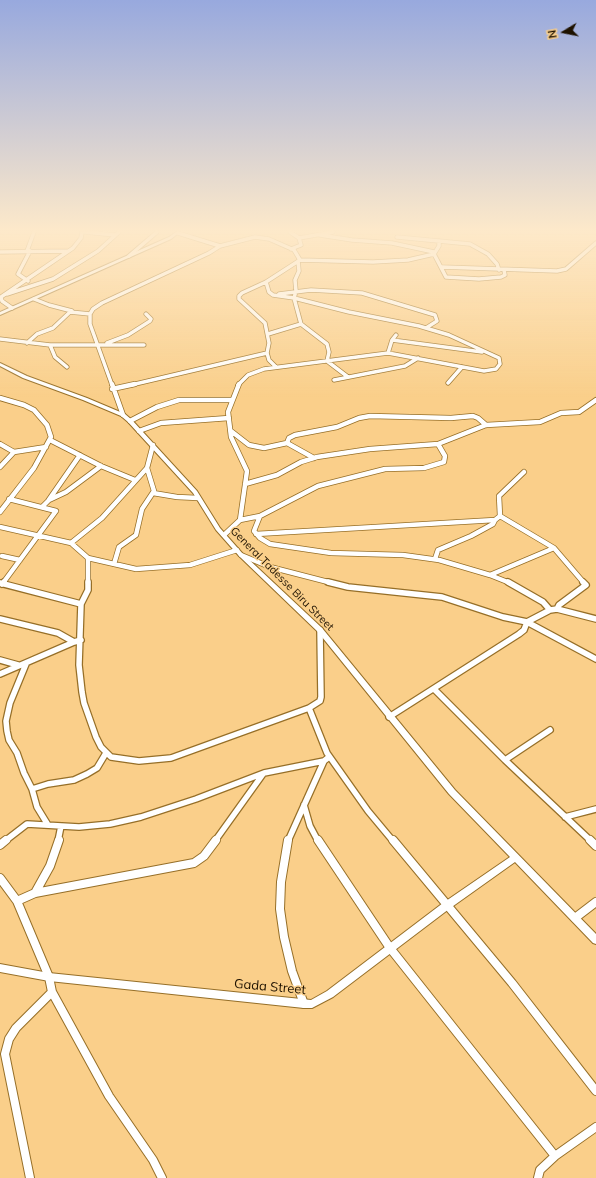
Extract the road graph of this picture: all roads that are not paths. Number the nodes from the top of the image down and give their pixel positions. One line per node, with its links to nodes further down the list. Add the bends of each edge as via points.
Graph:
1 (18, 287): 9 (street)
2 (29, 287): 9 (street)
3 (61, 287): 12 (street)
4 (136, 287): 17 (street, via 102,303)
5 (256, 287): 21 (street, via 239,296 262,320)
6 (267, 287): 10 (street)
7 (296, 287): 8 (street)
8 (296, 291): 10 (street); 11 (street); 20 (street, via 362,293 434,315 437,321)
9 (7, 294): 14 (street, via 0,299)
10 (273, 295): 11 (street)
11 (294, 298): 19 (street); 20 (street)
12 (34, 299): 13 (street); 15 (street)
13 (19, 306): 14 (street); 16 (street)
14 (12, 308): 16 (street)
15 (73, 312): 17 (street); 25 (street, via 68,313 53,328 37,334)
16 (0, 313)
17 (90, 314): 28 (street, via 90,324)
18 (146, 314): 26 (street, via 150,321 128,335)
19 (301, 324): 21 (street); 35 (street, via 327,344 329,352)
20 (426, 328): 30 (street, via 471,344)
21 (268, 334): 31 (street)
22 (396, 335): 24 (street)
23 (0, 339): 25 (street)
24 (392, 340): 30 (street); 32 (street)
25 (28, 343): 27 (street)
26 (104, 344): 28 (street); 29 (street)
27 (50, 345): 28 (street); 37 (street, via 55,357)
28 (97, 345): 44 (street)
29 (144, 345)
30 (485, 352): 39 (street, via 499,358 500,364 496,370 484,371)
31 (267, 353): 34 (street); 44 (street)
32 (388, 353): 33 (street); 35 (street)
33 (418, 358): 39 (street); 41 (street, via 404,366)
34 (270, 360): 38 (street); 40 (street)
35 (326, 361): 38 (street); 41 (street)
36 (0, 364): 48 (street, General Tadesse Biru Street, via 25,377)
37 (67, 367)
38 (276, 367): 40 (street)
39 (462, 367): 43 (street)
40 (264, 369): 46 (street, via 243,378)
41 (348, 377): 42 (street)
42 (334, 380)
43 (448, 383)
44 (112, 389): 48 (street)
45 (0, 398): 54 (street, via 24,405 38,413 47,425)
46 (232, 400): 49 (street); 50 (street, via 179,400)
47 (596, 400): 51 (street, via 582,411 561,413 540,422)
48 (123, 415): 50 (street, General Tadesse Biru Street)
49 (229, 418): 52 (street, via 161,423); 53 (street)
50 (130, 421): 52 (street, General Tadesse Biru Street)
51 (486, 425): 55 (street, via 473,416 370,416 294,435); 57 (street)
52 (139, 431): 58 (street, General Tadesse Biru Street)
53 (231, 431): 55 (street, via 242,441 255,447 275,447); 68 (street, via 246,467)
54 (50, 440): 59 (street); 61 (street)
55 (287, 442): 62 (street)
56 (0, 444): 60 (street)
57 (438, 444): 62 (street, via 358,450); 75 (street, via 443,451 444,462 424,468 385,469 329,483 309,490)
58 (153, 445): 65 (street); 70 (street, General Tadesse Biru Street)
59 (46, 447): 60 (street); 71 (street, via 34,468)
60 (14, 452): 64 (street)
61 (80, 455): 63 (street); 72 (street)
62 (314, 458): 68 (street, via 277,475)
63 (101, 466): 67 (street); 72 (street, via 66,492)
64 (0, 467)
65 (147, 468): 67 (street); 69 (street, via 154,488)
66 (524, 472): 76 (street, via 499,496)
67 (135, 480): 83 (street, via 102,518)
68 (245, 484): 77 (street)
69 (153, 494): 70 (street); 90 (street, via 142,509 136,535 119,547)
70 (198, 498): 81 (street, General Tadesse Biru Street)
71 (9, 499): 73 (street); 74 (street)
72 (48, 501): 73 (street)
73 (42, 507): 82 (street, via 56,511)
74 (0, 512)
75 (260, 516): 77 (street); 80 (street, via 254,531)
76 (500, 516): 78 (street); 84 (street)
77 (240, 520): 81 (street)
78 (496, 520): 80 (street); 88 (street, via 471,536 438,550)
79 (0, 527): 82 (street)
80 (256, 534): 88 (street, via 270,544 320,552 403,555)
81 (224, 535): 85 (street, General Tadesse Biru Street)
82 (39, 536): 83 (street); 89 (street)
83 (71, 543): 87 (street)
84 (554, 548): 91 (street); 94 (street, via 586,585)
85 (239, 552): 90 (street, via 183,566 145,570); 98 (street, via 270,567 339,586 434,595); 99 (street, General Tadesse Biru Street)
86 (1, 557): 89 (street)
87 (88, 558): 90 (street); 93 (street, via 88,590)
88 (434, 559): 91 (street)
89 (20, 560): 92 (street)
90 (114, 564)
91 (490, 575): 95 (street, via 522,589 543,602)
92 (1, 584): 93 (street)
93 (81, 604): 100 (street)
94 (557, 609): 95 (street); 97 (street)
95 (550, 610): 98 (street)
96 (0, 619): 101 (street, via 58,633)
97 (596, 619)
98 (527, 622): 102 (street); 107 (street, via 519,634)
99 (320, 630): 108 (street, via 321,697 320,701); 109 (street, General Tadesse Biru Street)
100 (81, 640): 101 (street); 111 (street, via 79,665 84,702 96,737)
101 (74, 642): 104 (street)
102 (596, 659)
103 (0, 660): 105 (street)
104 (26, 664): 105 (street); 115 (street, via 10,703 6,721 9,740)
105 (18, 665): 106 (street)
106 (0, 674)
107 (434, 690): 109 (street); 113 (street)
108 (309, 708): 111 (street, via 171,758 151,761 128,760 111,757); 112 (street)
109 (389, 717): 123 (street, General Tadesse Biru Street, via 452,792)
110 (550, 730): 113 (street)
111 (106, 753): 115 (street, via 97,768 87,774 74,780)
112 (326, 759): 114 (street); 116 (street); 128 (street)
113 (505, 760): 118 (street)
114 (264, 773): 120 (street, via 196,799 128,820 100,826); 125 (street, via 204,856 194,863)
115 (32, 789): 119 (street, via 37,807)
116 (304, 805): 131 (street, via 310,826 321,847); 135 (street, via 285,854 280,896 292,971)
117 (596, 809): 118 (street)
118 (565, 817): 122 (street)
119 (48, 825): 120 (street); 121 (street, via 27,824)
120 (61, 826): 125 (street, via 50,866)
121 (0, 845)
122 (596, 846)
123 (516, 857): 128 (street, Gada Street); 129 (street, General Tadesse Biru Street)
124 (0, 878): 126 (street)
125 (35, 893): 126 (street)
126 (17, 901): 133 (street)
127 (596, 902): 129 (street)
128 (446, 906): 131 (street, Gada Street); 136 (street, via 512,983)
129 (575, 918): 130 (street, General Tadesse Biru Street)
130 (596, 940)
131 (390, 948): 135 (street, Gada Street, via 318,1002); 138 (street)
132 (0, 968): 133 (street, Gada Street)
133 (49, 977): 134 (street); 135 (street, Gada Street)
134 (52, 992): 139 (street, via 16,1028 9,1039 5,1054); 140 (street, via 109,1096 153,1160)
135 (304, 1004)
136 (596, 1091)
137 (596, 1127): 138 (street)
138 (555, 1156): 141 (street, via 540,1170)
139 (30, 1178)
140 (162, 1178)
141 (538, 1178)

